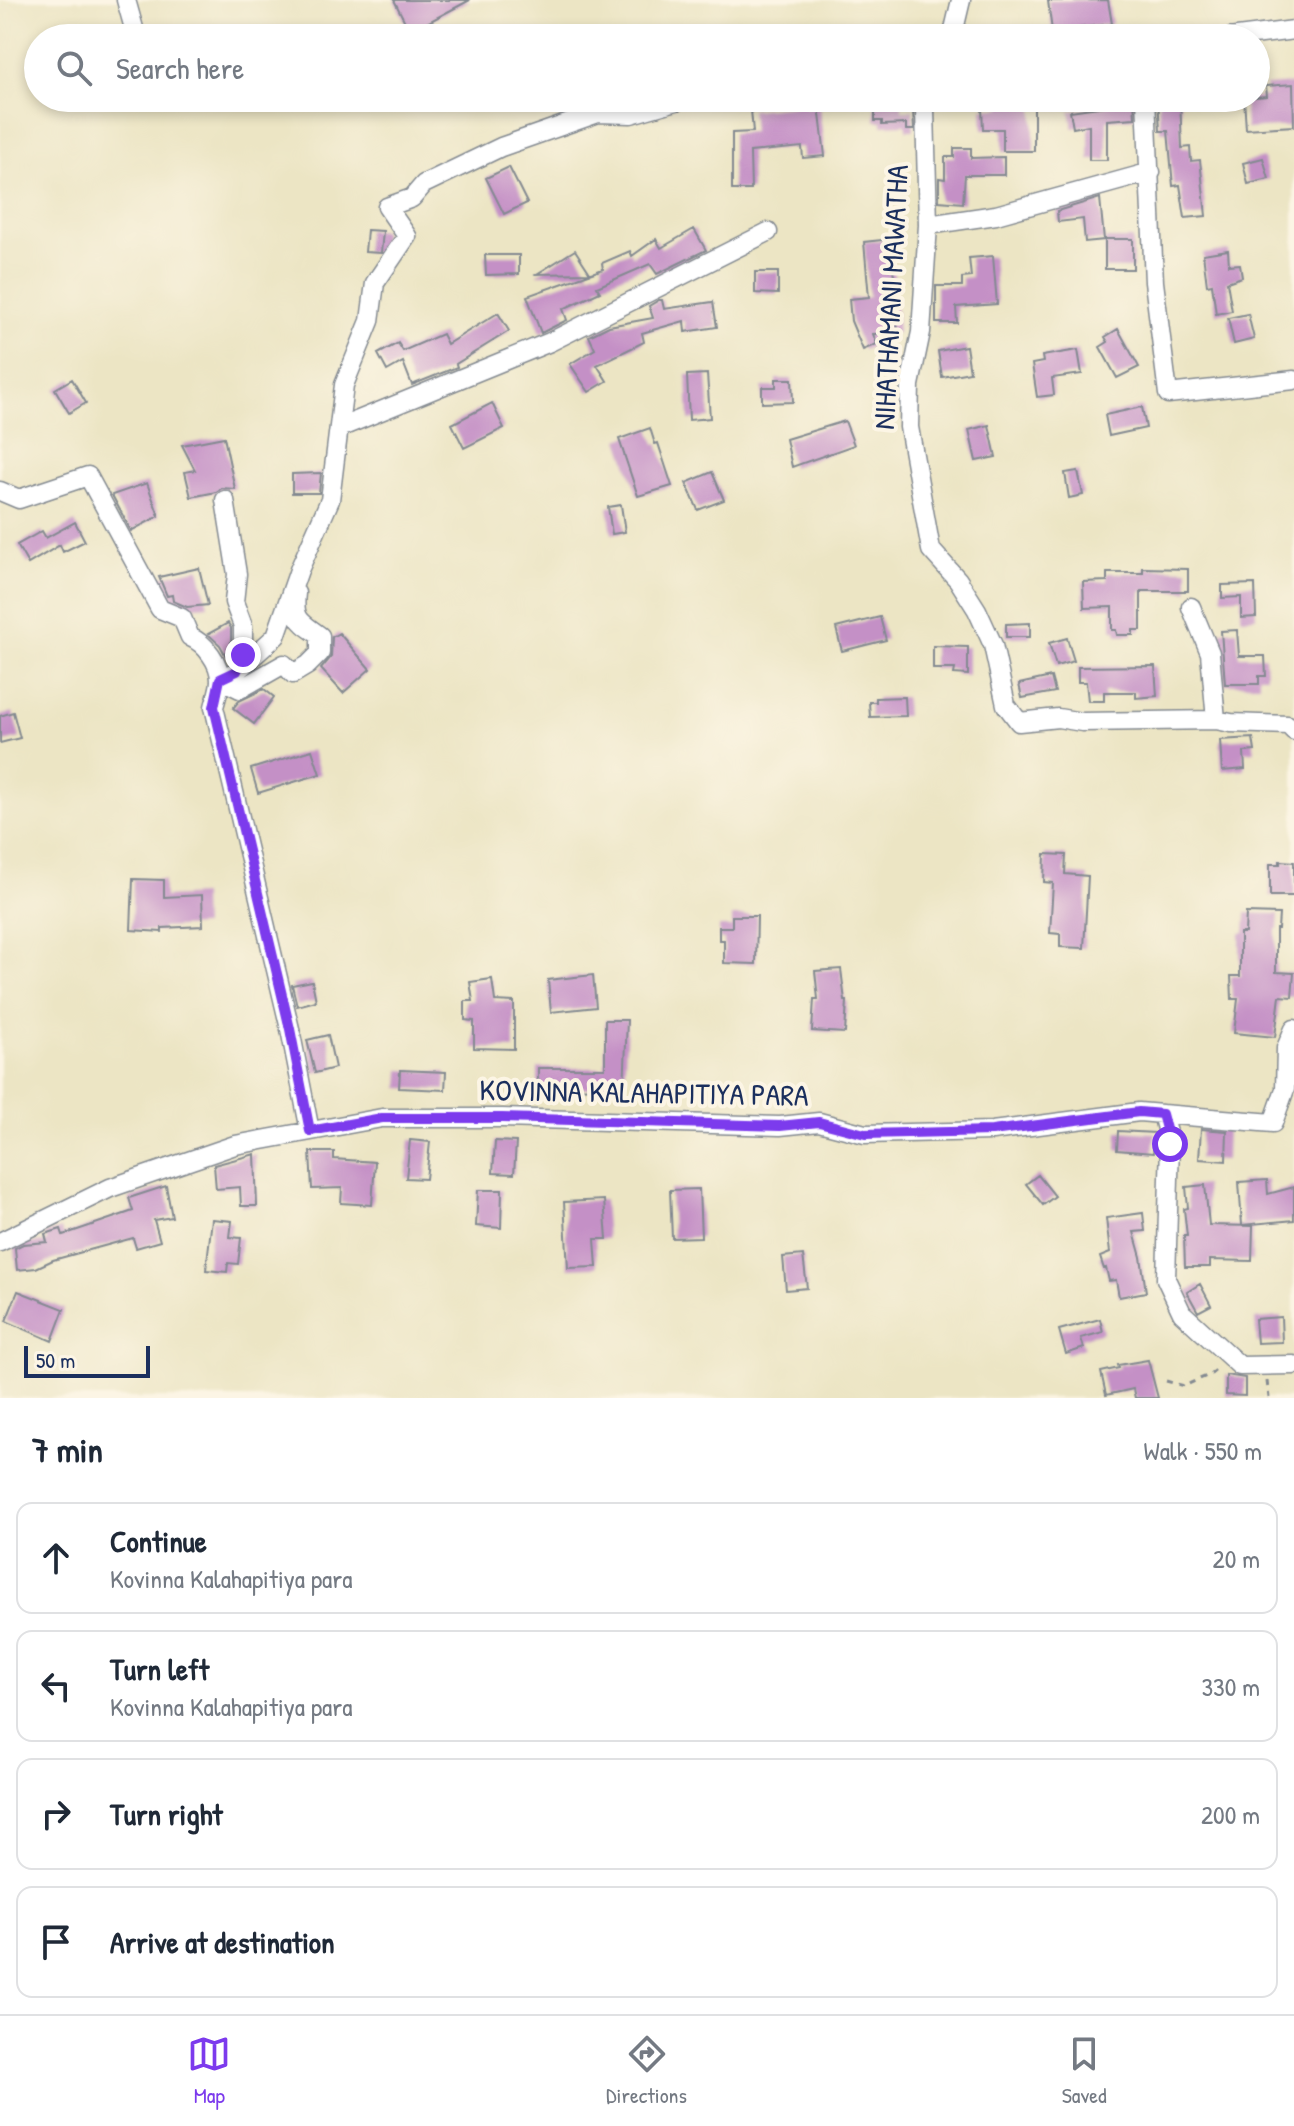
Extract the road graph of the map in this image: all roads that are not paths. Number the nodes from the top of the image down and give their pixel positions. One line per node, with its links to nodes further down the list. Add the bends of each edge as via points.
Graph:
1 (126, 0): 3 (street)
2 (961, 0): 4 (street)
3 (133, 24)
4 (955, 24)
5 (1294, 30): 6 (street)
6 (1270, 33)
7 (638, 112): 14 (street, via 598,113 501,147 387,207 407,236 375,283 370,321 344,385)
8 (925, 112): 11 (street, NIHATHAMANI MAWATHA)
9 (1147, 112): 10 (street)
10 (1151, 172): 11 (street, via 996,215); 13 (street, via 1154,282 1168,394)
11 (928, 225): 20 (street, NIHATHAMANI MAWATHA, via 909,427 931,550 977,610 993,645 1006,705 1019,722)
12 (768, 232): 14 (street, via 550,342)
13 (1294, 380)
14 (339, 428): 17 (street, via 330,500)
15 (0, 491): 19 (street, via 19,499 88,476 160,609 182,618 190,637 202,642)
16 (225, 500): 19 (street, via 237,574 234,602 243,626 243,655)
17 (299, 570): 19 (street, via 276,636); 19 (street, via 294,610 320,636 320,653 293,674 284,664 240,689)
18 (1191, 607): 20 (street, via 1210,653)
19 (229, 675): 24 (street, via 214,707)
20 (1216, 720): 21 (street, NIHATHAMANI MAWATHA, via 1288,725)
21 (1294, 731)
22 (1294, 1029): 23 (street, KOVINNA KALAHAPITIYA PARA, via 1286,1048 1285,1089 1273,1123)
23 (1162, 1114): 24 (street, KOVINNA KALAHAPITIYA PARA, via 1139,1112 992,1131 865,1134 819,1122 780,1126 487,1118 382,1118); 26 (street, via 1170,1144 1166,1279 1182,1313 1240,1366)
24 (310, 1131): 25 (street, KOVINNA KALAHAPITIYA PARA, via 235,1145 110,1188)
25 (0, 1242)
26 (1294, 1365)

